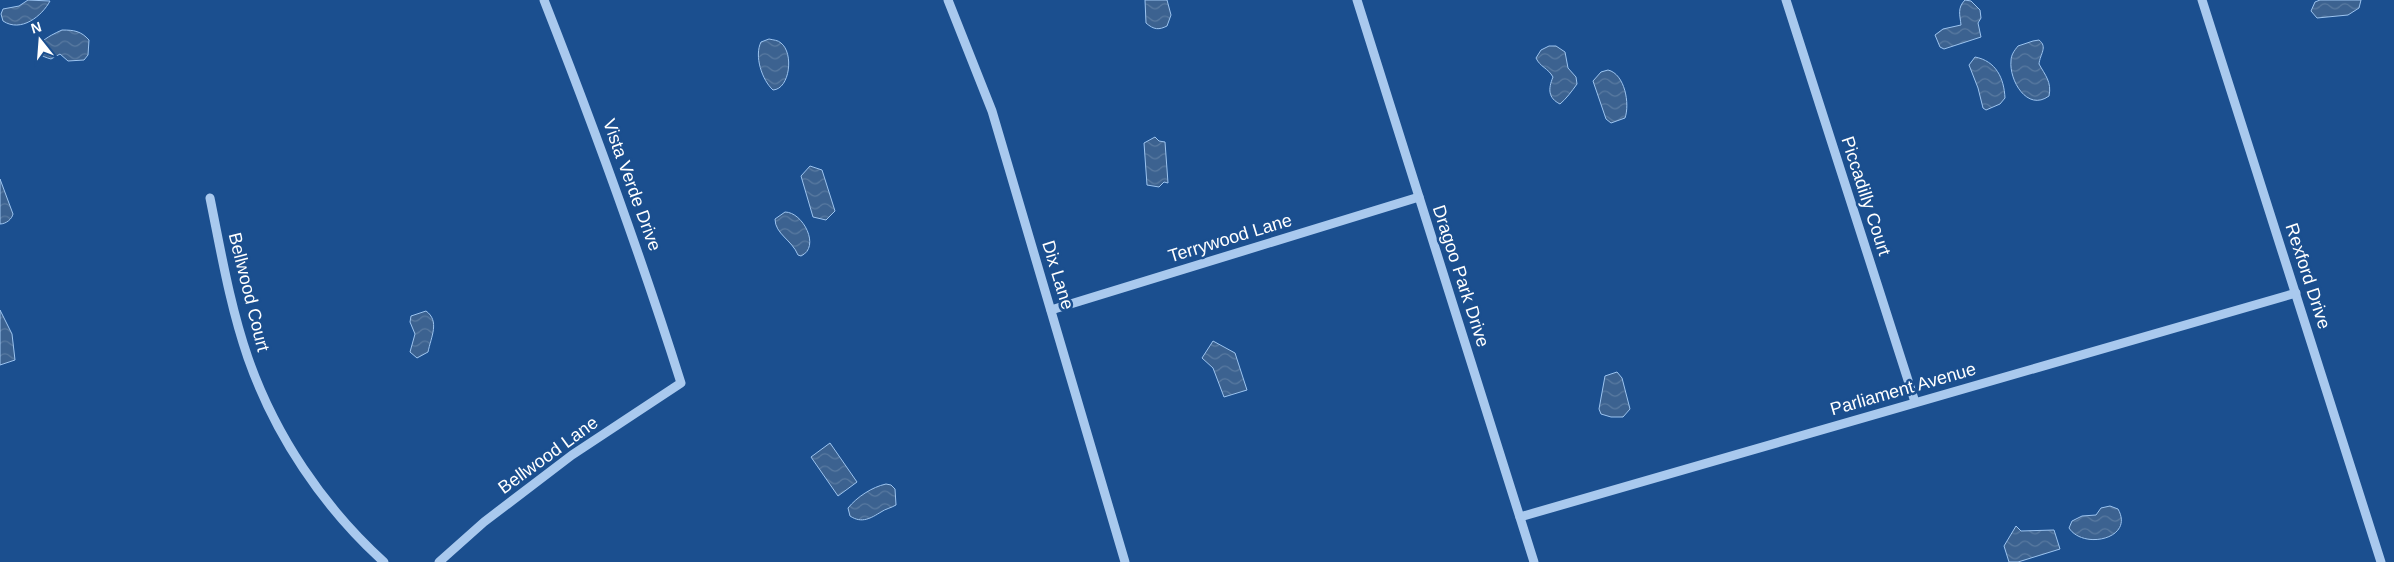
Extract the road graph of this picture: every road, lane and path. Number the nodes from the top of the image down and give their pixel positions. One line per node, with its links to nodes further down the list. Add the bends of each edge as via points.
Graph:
1 (544, 0): 10 (street, Vista Verde Drive, via 639,252)
2 (948, 0): 9 (street, Dix Lane, via 992,111)
3 (1357, 0): 6 (street, Dragoo Park Drive)
4 (1786, 0): 11 (street, Piccadilly Court)
5 (2202, 0): 8 (street, Rexford Drive)
6 (1419, 197): 9 (street, Terrywood Lane); 12 (street, Dragoo Park Drive)
7 (210, 198): 13 (street, Bellwood Court, via 230,297 248,358 269,408 326,501)
8 (2296, 293): 11 (street, Parliament Avenue); 17 (street, Rexford Drive)
9 (1051, 310): 15 (street, Dix Lane)
10 (681, 383): 14 (street, Bellwood Lane, via 572,455 484,522)
11 (1915, 402): 12 (street, Parliament Avenue)
12 (1520, 517): 16 (street, Dragoo Park Drive)
13 (384, 562)
14 (439, 562)
15 (1125, 562)
16 (1534, 562)
17 (2381, 562)

